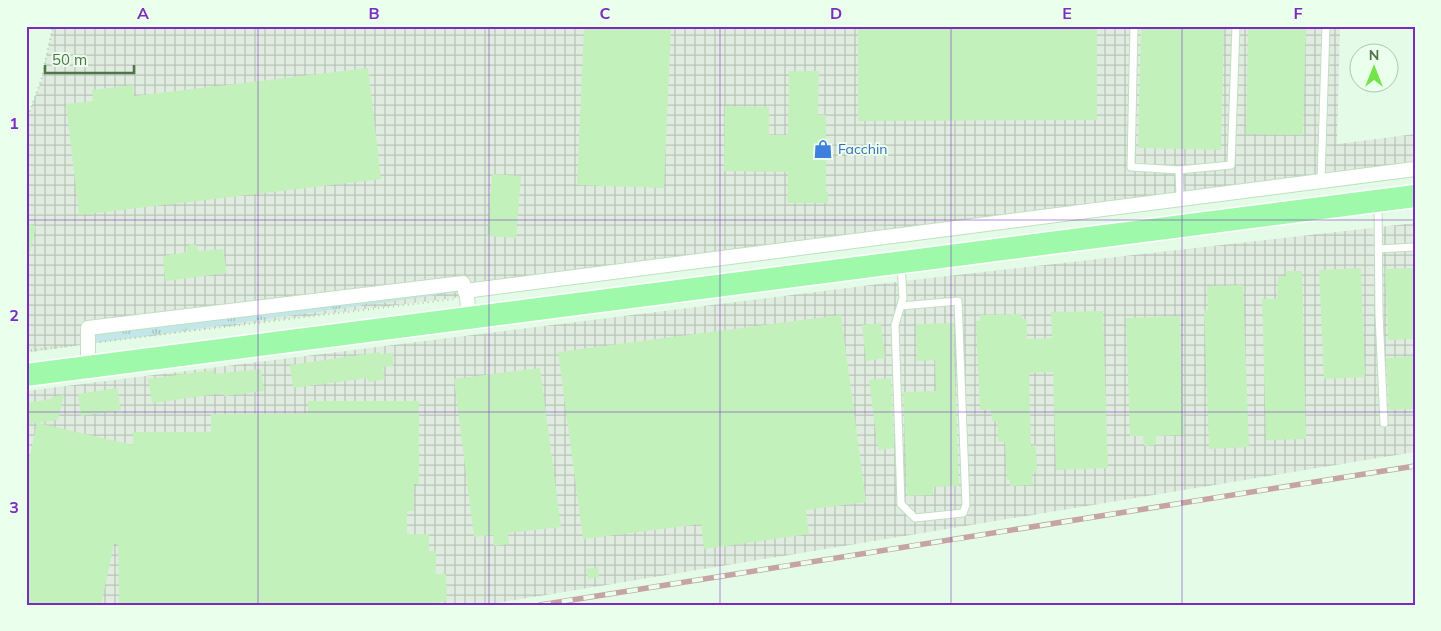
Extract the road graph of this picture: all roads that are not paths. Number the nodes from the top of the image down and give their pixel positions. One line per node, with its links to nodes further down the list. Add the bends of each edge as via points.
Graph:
1 (1134, 26): 5 (lane, via 1131,167)
2 (1236, 26): 5 (lane, via 1231,165)
3 (1326, 26): 6 (lane)
4 (1415, 168): 6 (street)
5 (1179, 170): 8 (lane)
6 (1321, 180): 8 (street)
7 (1415, 196): 9 (main road)
8 (1180, 198): 13 (street)
9 (1378, 200): 11 (lane); 12 (main road)
10 (1415, 246): 11 (lane)
11 (1378, 249): 18 (lane)
12 (901, 262): 14 (lane); 15 (main road)
13 (465, 291): 15 (street); 16 (street, via 463,283 88,328)
14 (901, 306): 14 (lane, via 895,325 901,504 915,518 963,513 966,505 958,301)
15 (469, 318): 16 (main road)
16 (88, 366): 17 (main road)
17 (26, 375)
18 (1384, 423)

